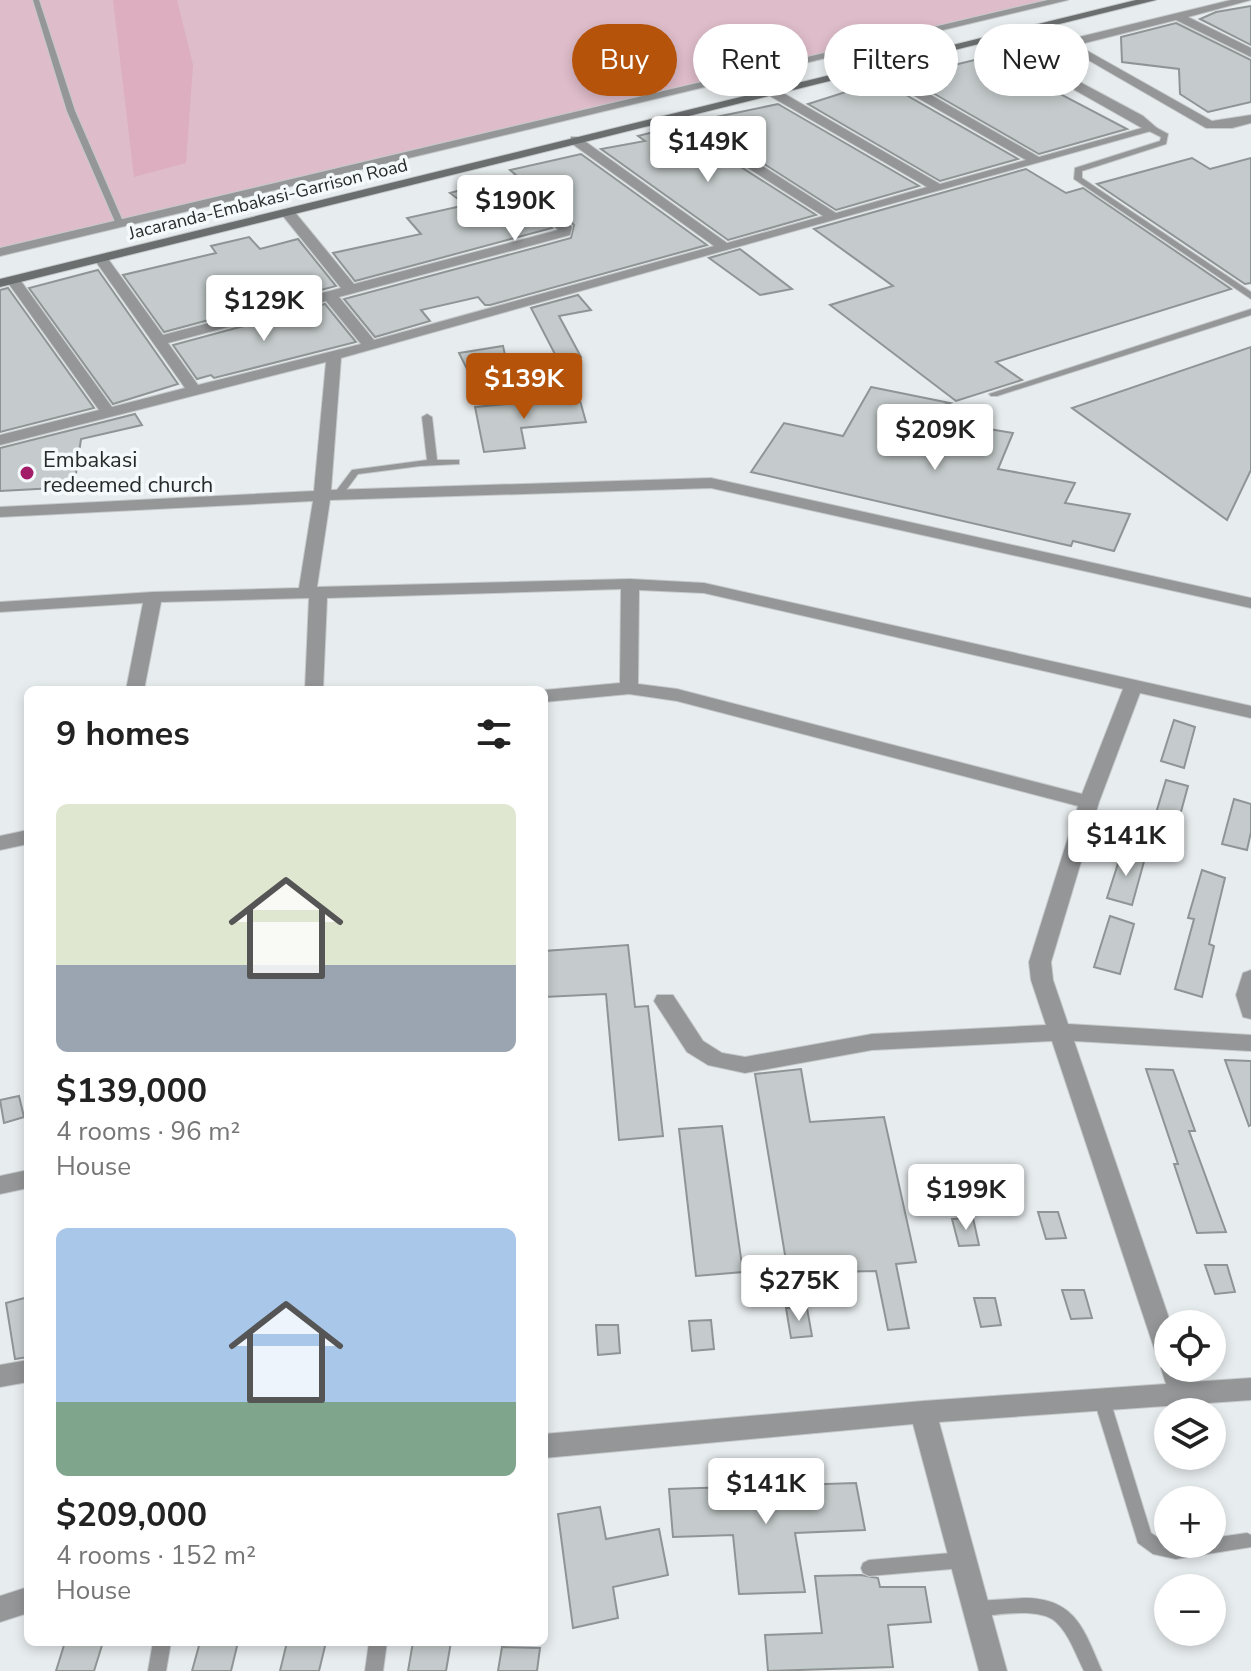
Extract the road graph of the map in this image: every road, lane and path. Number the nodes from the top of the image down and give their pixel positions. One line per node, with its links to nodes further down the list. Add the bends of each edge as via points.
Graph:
1 (36, 0): 21 (lane, via 71,111)
2 (1062, 0): 21 (street)
3 (1150, 0): 6 (street, Jacaranda-Embakasi-Garrison Road)
4 (1245, 0): 5 (street)
5 (1178, 17): 7 (street); 13 (street, via 1070,46 1210,125)
6 (1053, 24)
7 (1251, 53)
8 (1089, 94): 14 (street)
9 (762, 96): 12 (street, Jacaranda-Embakasi-Garrison Road)
10 (779, 96): 17 (street)
11 (924, 96): 16 (street)
12 (677, 117): 15 (street, Jacaranda-Embakasi-Garrison Road); 20 (street)
13 (1251, 119)
14 (1152, 129): 16 (street); 28 (lane, via 1165,136 1163,142 1090,164 1078,170 1078,179)
15 (575, 140): 19 (street, Jacaranda-Embakasi-Garrison Road); 22 (street)
16 (1037, 161): 17 (street)
17 (938, 188): 20 (street)
18 (538, 199): 26 (street, via 565,232)
19 (288, 213): 24 (street, Jacaranda-Embakasi-Garrison Road); 26 (street)
20 (833, 217): 22 (street)
21 (120, 224): 23 (street)
22 (725, 248): 31 (street)
23 (0, 252)
24 (101, 259): 25 (street, Jacaranda-Embakasi-Garrison Road); 30 (street)
25 (6, 281): 35 (street)
26 (350, 289): 27 (street)
27 (330, 296): 30 (street); 31 (street)
28 (1251, 296)
29 (1251, 312): 34 (lane)
30 (159, 341): 33 (street)
31 (371, 346): 32 (street)
32 (334, 356): 33 (street); 40 (street)
33 (194, 390): 35 (street)
34 (994, 394)
35 (107, 411): 37 (street)
36 (427, 417): 38 (lane)
37 (0, 440)
38 (432, 462): 39 (lane); 40 (lane, via 355,472)
39 (456, 462)
40 (330, 496): 41 (street); 43 (street); 45 (street, via 711,483)
41 (0, 512)
42 (630, 584): 43 (street); 49 (street, via 704,588); 50 (street)
43 (313, 593): 44 (street); 48 (street)
44 (153, 597): 46 (street); 47 (street)
45 (1251, 603)
46 (0, 607)
47 (136, 686)
48 (314, 686)
49 (1133, 686): 52 (street); 53 (street)
50 (629, 688): 51 (street); 53 (street, via 711,702)
51 (548, 696)
52 (1251, 712)
53 (1089, 802): 59 (street, via 1040,962)
54 (24, 838): 55 (street)
55 (0, 843)
56 (1251, 978): 58 (street)
57 (665, 1001): 59 (street, via 698,1052 725,1064 872,1042)
58 (1251, 1011)
59 (1060, 1032): 60 (street); 63 (street)
60 (1251, 1043)
61 (24, 1180): 62 (street)
62 (0, 1185)
63 (1154, 1310)
64 (24, 1372): 65 (street)
65 (0, 1376)
66 (1179, 1382): 68 (street)
67 (1251, 1389): 68 (street)
68 (1183, 1395): 69 (street)
69 (1102, 1400): 70 (street); 72 (lane, via 1144,1538 1159,1549 1176,1551)
70 (923, 1412): 71 (street); 73 (street)
71 (548, 1446)
72 (1247, 1541)
73 (963, 1560): 74 (lane); 77 (street)
74 (869, 1568)
75 (24, 1601): 76 (street)
76 (0, 1609)
77 (976, 1609): 82 (street); 83 (lane, via 1047,1605 1070,1621)
78 (161, 1646): 80 (lane)
79 (377, 1646): 81 (lane)
80 (157, 1671)
81 (374, 1671)
82 (993, 1671)
83 (1093, 1671)

